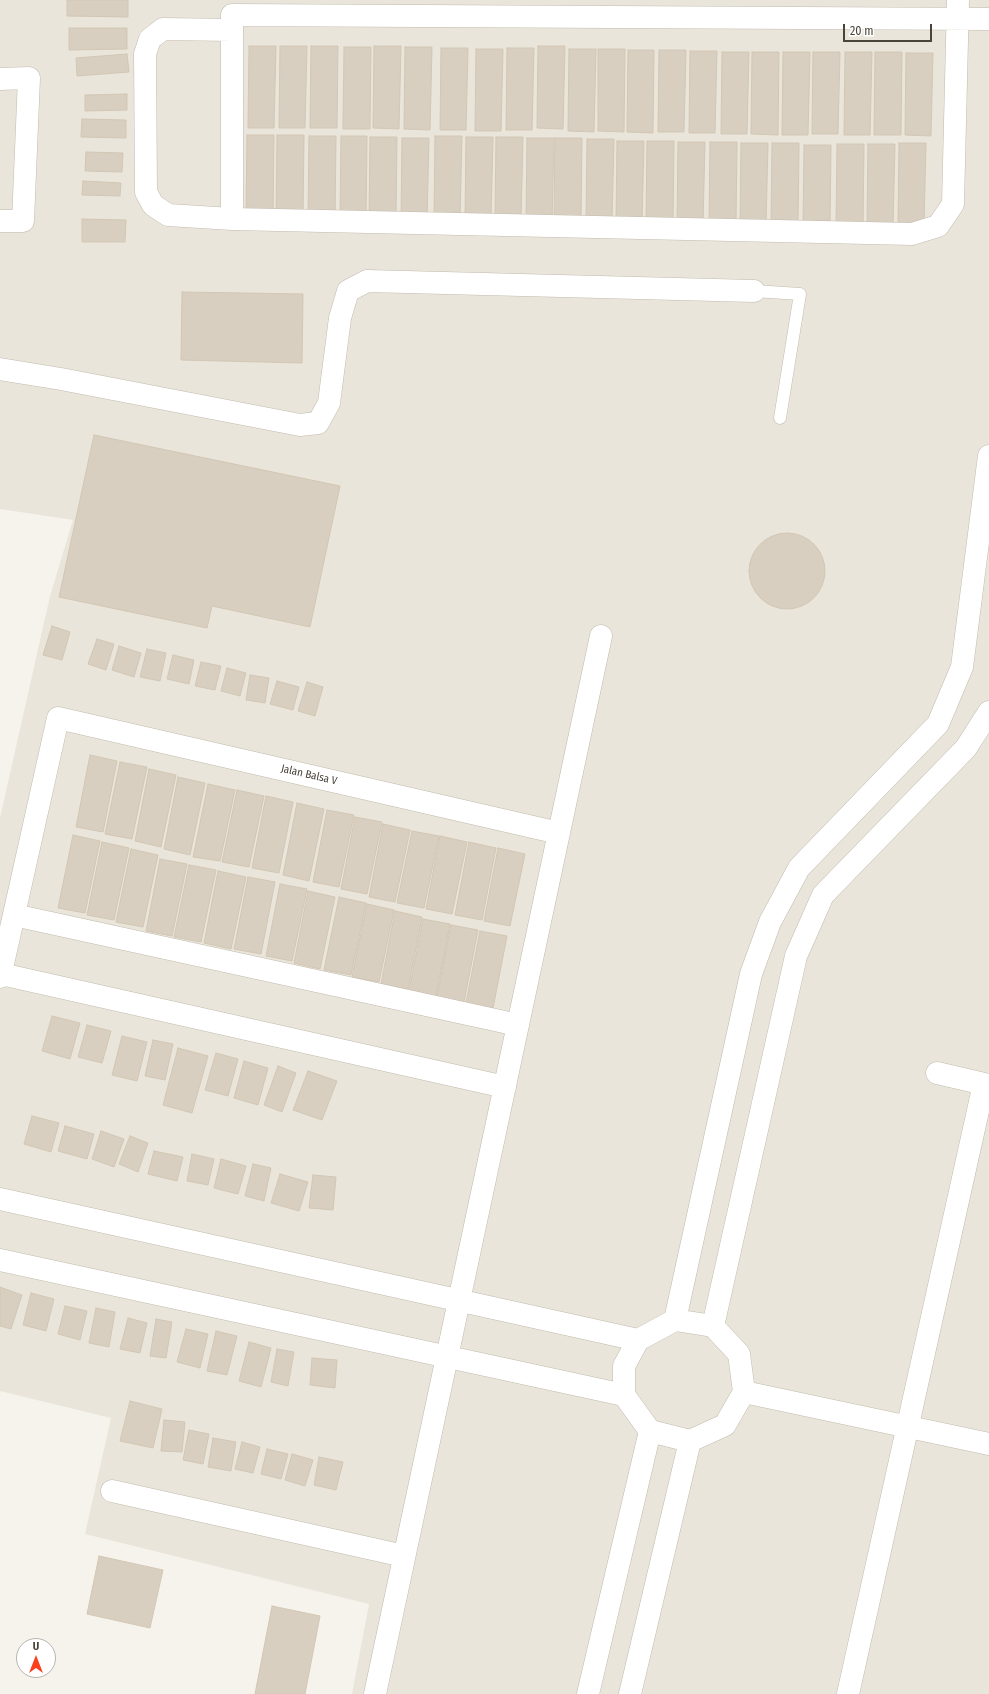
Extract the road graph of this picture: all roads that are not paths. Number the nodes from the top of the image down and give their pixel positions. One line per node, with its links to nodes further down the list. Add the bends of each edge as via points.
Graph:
1 (958, 9): 2 (street); 3 (street); 5 (street, via 953,204 938,226 912,234)
2 (232, 15): 5 (street); 5 (street, via 163,30 150,39 145,54 146,192 153,205 168,215)
3 (989, 19)
4 (0, 79): 6 (street, via 29,78 23,221)
5 (232, 219)
6 (0, 221)
7 (754, 291): 8 (street, via 366,281 348,291 340,318 329,403 318,423 300,425); 9 (lane, via 800,294)
8 (0, 369)
9 (780, 418)
10 (989, 456): 23 (street, via 962,667 938,724 799,868 770,922 752,974)
11 (601, 636): 13 (street)
12 (989, 712): 24 (street, via 966,748 823,895 796,956)
13 (559, 832): 14 (street, Jalan Balsa V, via 58,718); 16 (street)
14 (14, 915): 15 (street); 16 (street)
15 (0, 976): 19 (street)
16 (518, 1025): 19 (street)
17 (937, 1073): 18 (street)
18 (987, 1084): 29 (street)
19 (505, 1087): 22 (street)
20 (0, 1199): 22 (street)
21 (0, 1260): 26 (street)
22 (459, 1300): 25 (street); 26 (street)
23 (676, 1320): 24 (street); 25 (street)
24 (713, 1326): 27 (street, via 739,1354)
25 (638, 1340): 28 (street, via 624,1366)
26 (447, 1357): 28 (street); 34 (street)
27 (744, 1392): 29 (street); 31 (street, via 724,1425)
28 (624, 1395): 30 (street)
29 (906, 1426): 32 (street); 38 (street)
30 (650, 1431): 31 (street); 36 (street)
31 (690, 1441): 37 (street)
32 (989, 1444)
33 (112, 1491): 34 (street)
34 (404, 1556): 35 (street)
35 (375, 1694)
36 (588, 1694)
37 (630, 1694)
38 (848, 1694)

